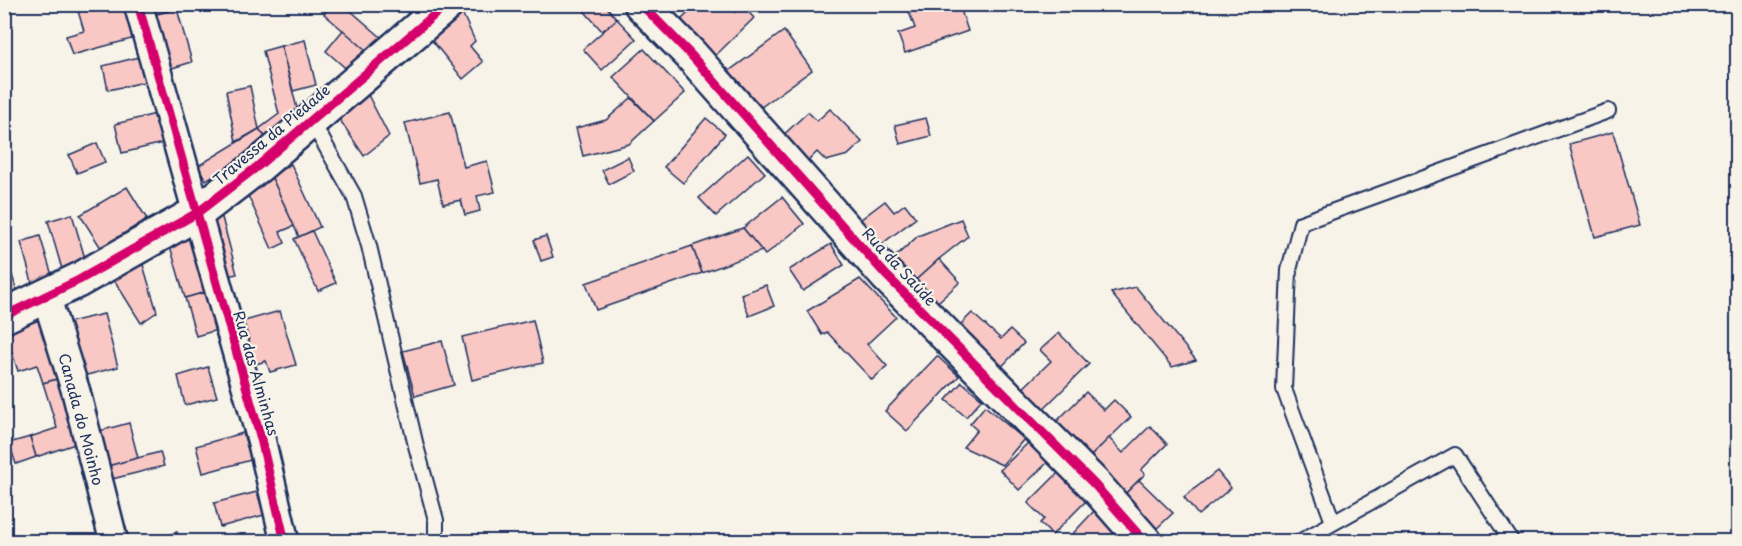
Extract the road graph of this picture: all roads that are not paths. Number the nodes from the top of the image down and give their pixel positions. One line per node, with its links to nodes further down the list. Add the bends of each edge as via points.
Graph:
1 (138, 4): 6 (street, Rua das Alminhas)
2 (447, 4): 5 (street, Travessa da Piedade)
3 (641, 4): 13 (street, Rua da Saúde, via 886,276 1094,484)
4 (1608, 111): 9 (lane, via 1301,223 1289,270 1284,389)
5 (311, 120): 6 (street, Travessa da Piedade); 12 (lane, via 354,196 360,216 436,520)
6 (197, 213): 7 (street, Travessa da Piedade); 11 (street, Rua das Alminhas, via 261,439)
7 (46, 296): 8 (street, Travessa da Piedade); 10 (street, Canada do Moinho, via 76,392)
8 (4, 316)
9 (1333, 522): 14 (lane); 15 (lane, via 1455,455)
10 (114, 542)
11 (285, 542)
12 (436, 542)
13 (1145, 542)
14 (1299, 542)
15 (1512, 542)

